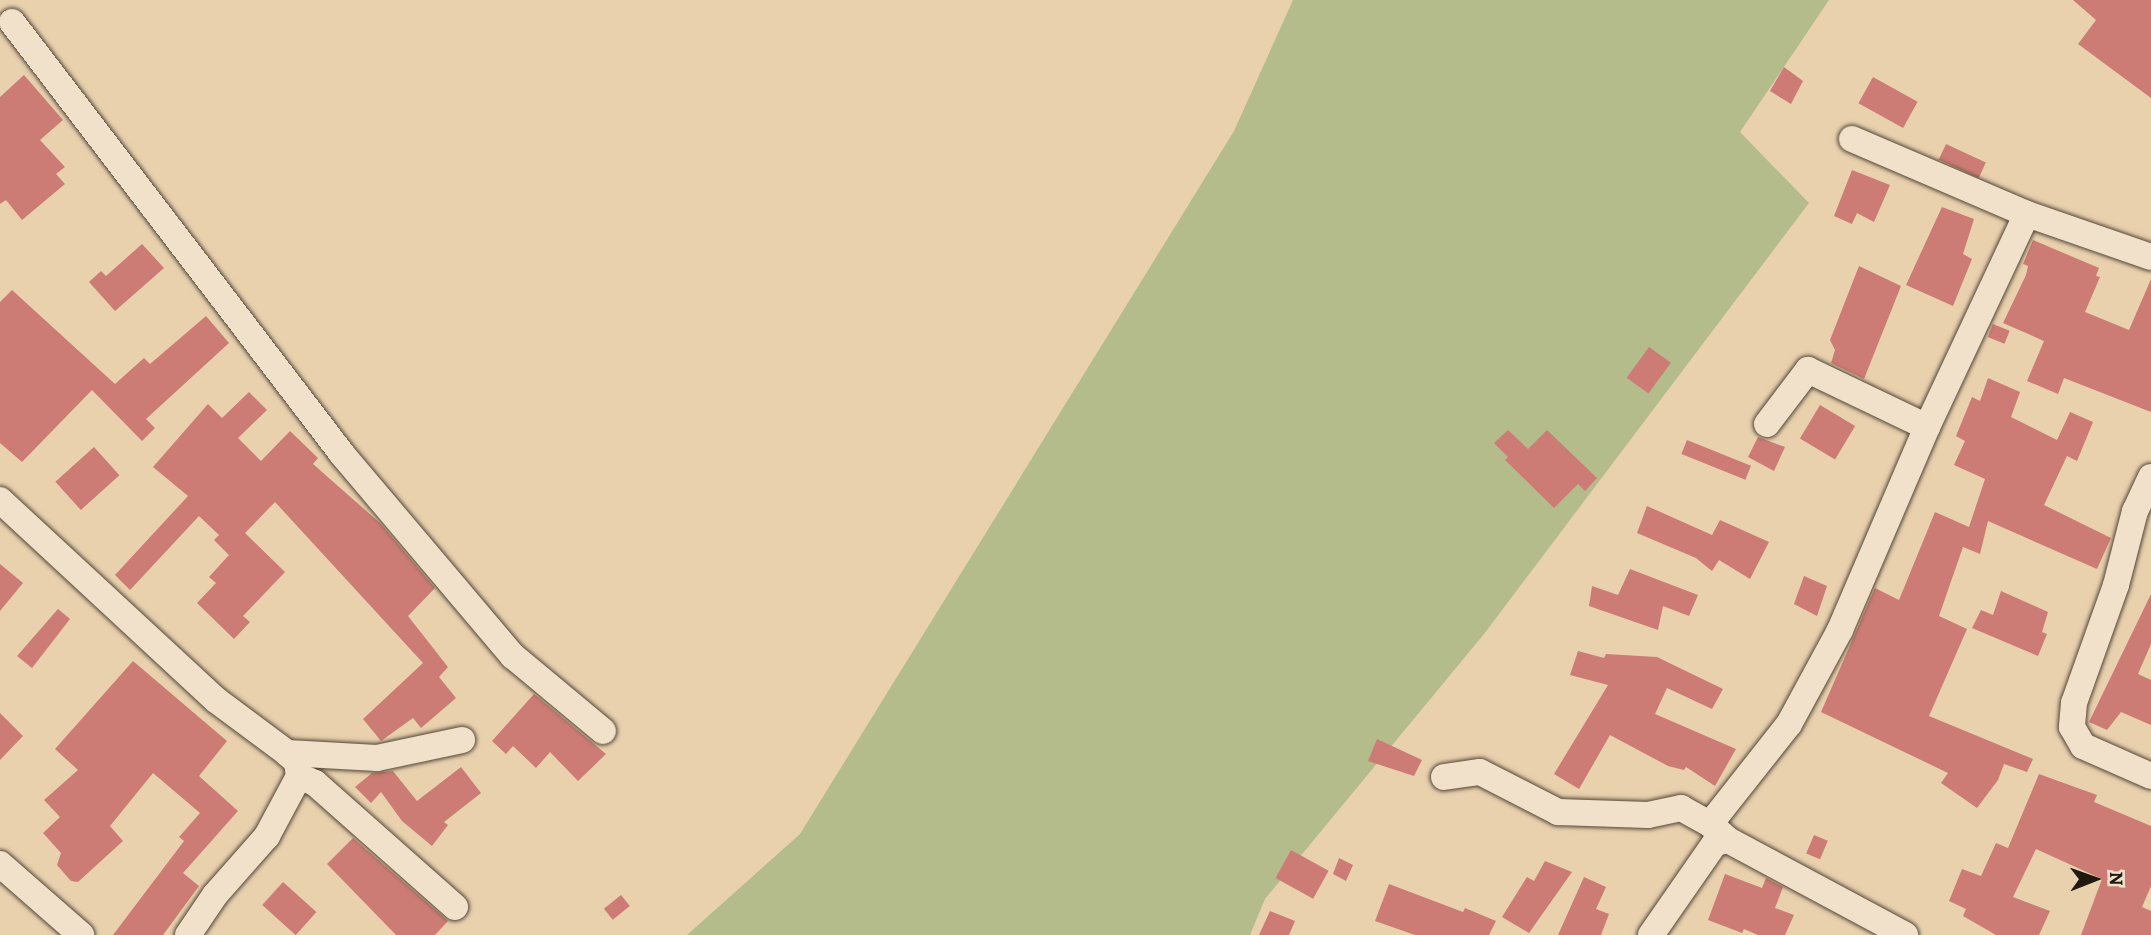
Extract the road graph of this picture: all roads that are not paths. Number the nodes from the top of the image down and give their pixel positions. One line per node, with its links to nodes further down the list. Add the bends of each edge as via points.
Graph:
1 (12, 19): 10 (street, via 342,454 513,656)
2 (1852, 139): 3 (street)
3 (2027, 214): 4 (street); 6 (street)
4 (2151, 257)
5 (1767, 424): 6 (street, via 1808,370)
6 (1927, 427): 15 (street, via 1840,630 1789,724)
7 (2151, 477): 9 (street)
8 (0, 500): 12 (street, via 216,700)
9 (2144, 510): 13 (street, via 2074,703 2072,727 2083,746)
10 (603, 732)
11 (462, 740): 12 (street, via 377,758)
12 (293, 764): 17 (street); 19 (street, via 267,836 215,895)
13 (2151, 776)
14 (1444, 777): 15 (street, via 1480,772 1558,812 1647,815 1681,808)
15 (1719, 832): 20 (street); 21 (street)
16 (0, 864): 18 (street)
17 (455, 907)
18 (81, 935)
19 (188, 935)
20 (1651, 935)
21 (1905, 935)

